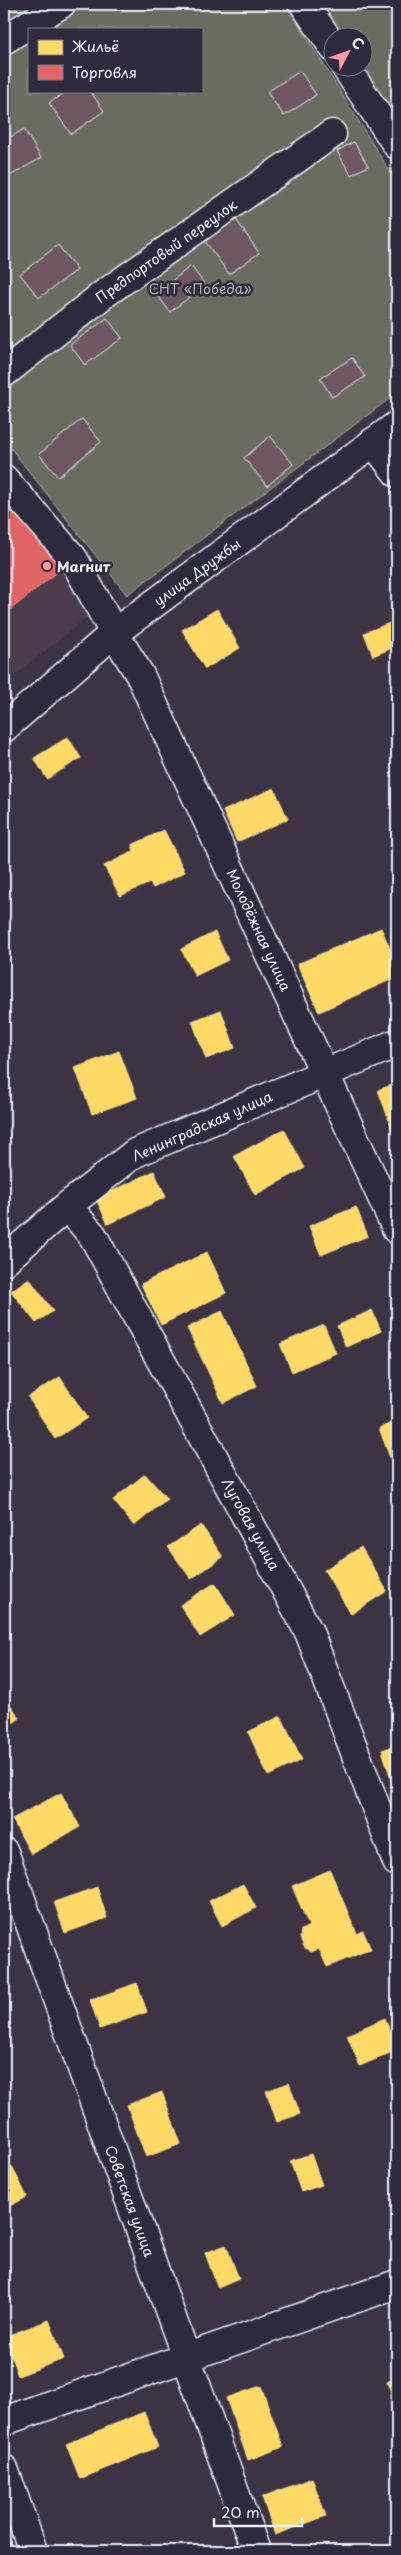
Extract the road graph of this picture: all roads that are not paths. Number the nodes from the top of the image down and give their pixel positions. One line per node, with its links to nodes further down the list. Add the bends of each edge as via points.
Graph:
1 (61, 4): 4 (street)
2 (304, 4): 3 (street)
3 (324, 33)
4 (4, 40)
5 (353, 78): 7 (street)
6 (332, 134): 8 (street, Предпортовый переулок, via 104,294)
7 (397, 145)
8 (4, 372)
9 (397, 425): 10 (street, улица Дружбы)
10 (373, 442): 11 (street); 13 (street, улица Дружбы)
11 (397, 473)
12 (4, 479): 13 (street, Молодёжная улица, via 73,558)
13 (114, 633): 14 (street, улица Дружбы); 16 (street, Молодёжная улица, via 140,675)
14 (4, 728)
15 (397, 1043): 16 (street, Ленинградская улица)
16 (326, 1074): 17 (street, Ленинградская улица, via 134,1153); 18 (street, Молодёжная улица)
17 (67, 1206): 19 (street, Ленинградская улица); 21 (street, Луговая улица, via 93,1236 309,1632)
18 (397, 1230)
19 (4, 1261)
20 (4, 1852): 23 (street, Советская улица)
21 (397, 1862)
22 (397, 2284): 23 (street)
23 (187, 2357): 24 (street); 27 (street, Советская улица)
24 (4, 2420)
25 (4, 2469): 26 (street)
26 (33, 2551)
27 (256, 2551)

